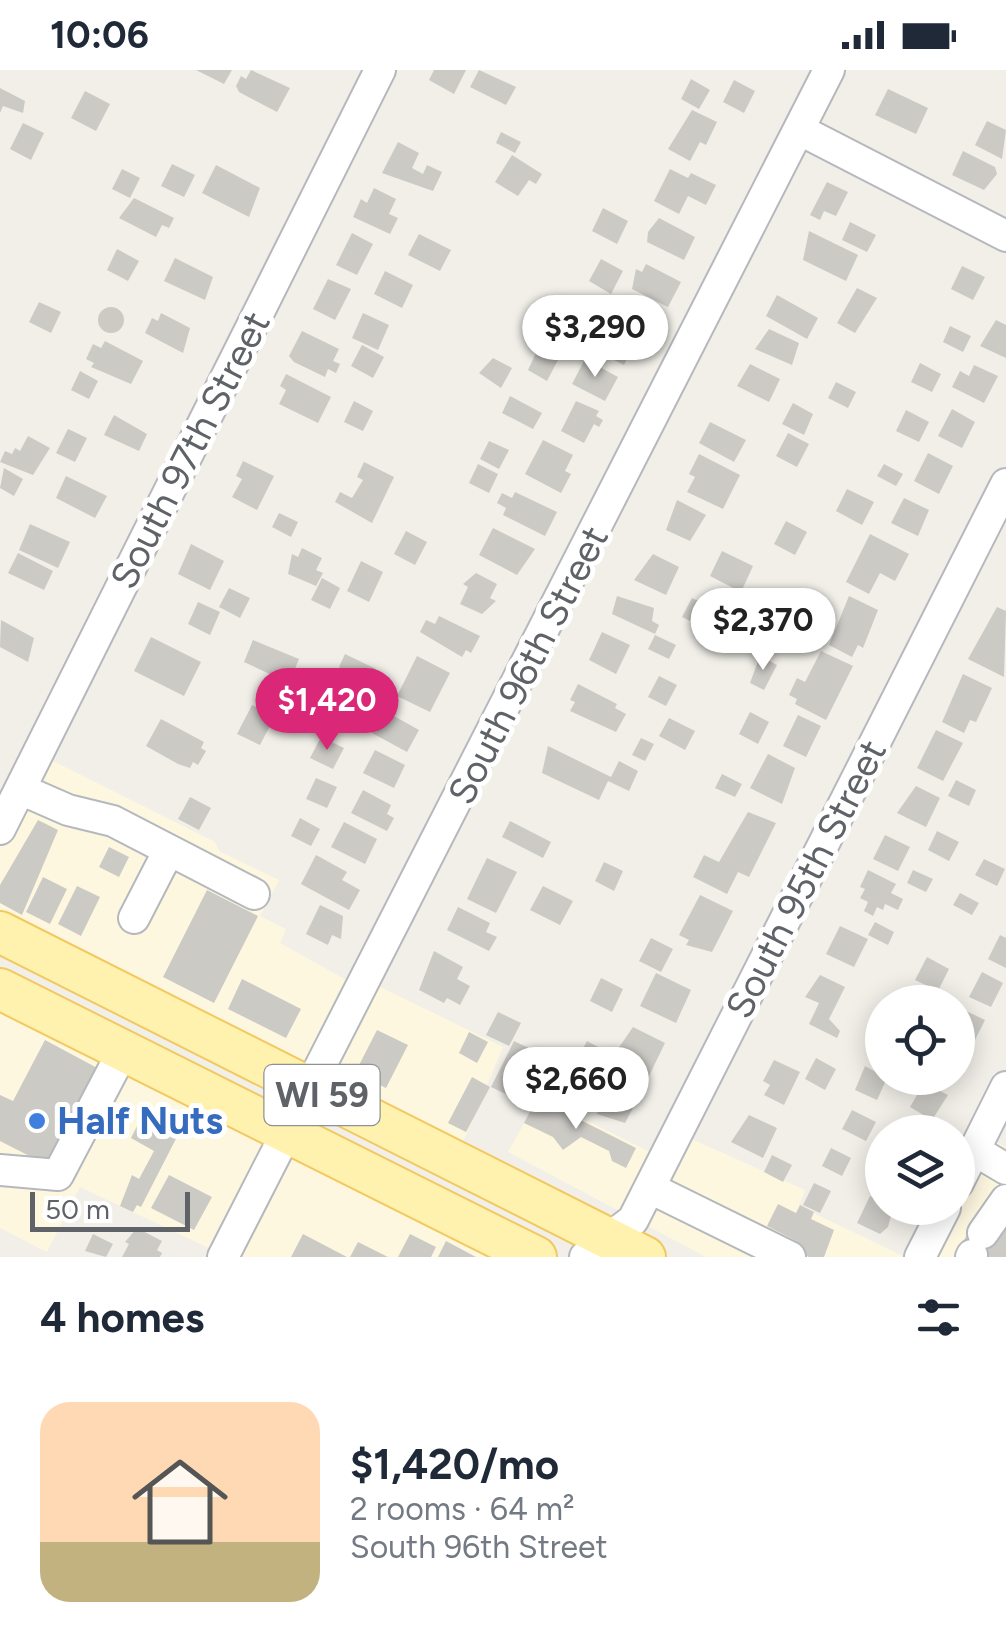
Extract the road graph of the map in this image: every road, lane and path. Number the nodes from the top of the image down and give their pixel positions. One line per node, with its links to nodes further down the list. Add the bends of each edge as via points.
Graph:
1 (380, 70): 6 (street, South 97th Street)
2 (829, 70): 3 (street, South 96th Street)
3 (800, 130): 4 (street); 15 (street, South 96th Street)
4 (1006, 236)
5 (1006, 484): 21 (street, South 95th Street)
6 (20, 789): 7 (street, South 97th Street); 8 (street, via 113,821)
7 (0, 830)
8 (169, 850): 9 (street); 10 (street)
9 (254, 894)
10 (134, 918)
11 (0, 932): 15 (main road, WI 59)
12 (0, 990): 13 (main road, WI 59)
13 (123, 1051): 16 (main road, WI 59); 20 (street, via 58,1175)
14 (1006, 1086): 17 (street)
15 (312, 1090): 16 (street, South 96th Street); 24 (main road, WI 59)
16 (287, 1132): 26 (street, South 96th Street); 27 (main road, WI 59)
17 (975, 1148)
18 (975, 1151): 19 (street)
19 (1006, 1169)
20 (0, 1170)
21 (650, 1188): 24 (street, South 95th Street, via 633,1220); 29 (street)
22 (1006, 1200): 25 (street)
23 (936, 1225): 30 (street)
24 (596, 1248): 28 (main road, WI 59)
25 (975, 1248)
26 (225, 1256)
27 (536, 1257)
28 (645, 1257)
29 (790, 1257)
30 (920, 1257)

